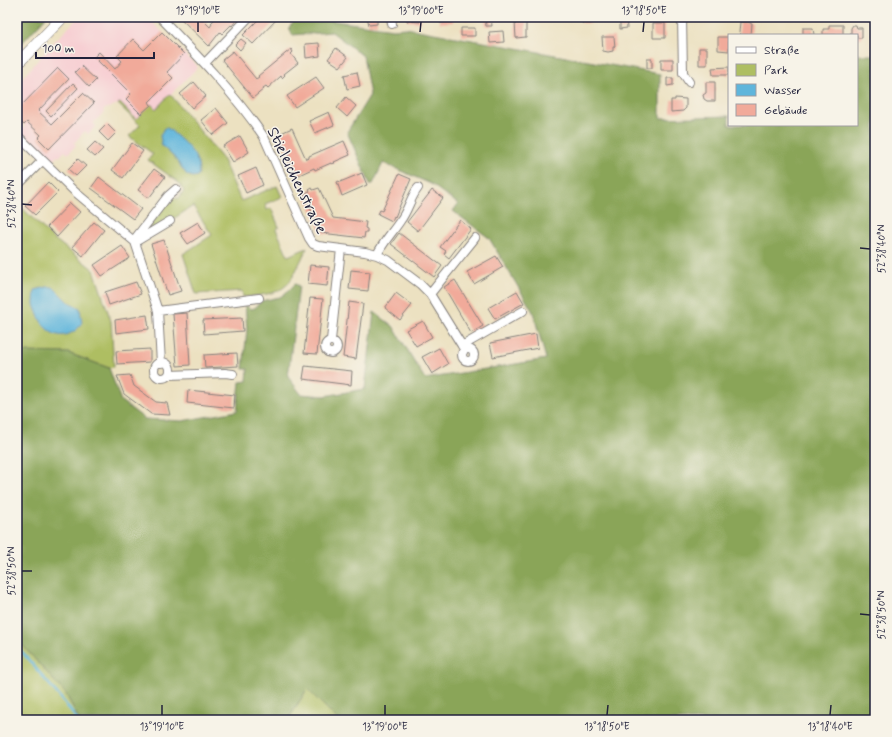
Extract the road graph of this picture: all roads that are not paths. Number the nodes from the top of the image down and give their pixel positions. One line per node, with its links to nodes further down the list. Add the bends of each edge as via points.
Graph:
1 (63, 17): 6 (main road)
2 (160, 17): 5 (street, Stieleichenstraße)
3 (250, 17): 5 (street)
4 (682, 17): 7 (street, via 683,73)
5 (205, 63): 16 (street, Stieleichenstraße, via 264,137 310,241 318,246)
6 (17, 64)
7 (688, 82)
8 (17, 135): 9 (street)
9 (42, 161): 10 (street); 15 (street)
10 (17, 186)
11 (418, 188): 17 (street, via 401,220)
12 (176, 189): 15 (street)
13 (170, 221): 15 (street)
14 (475, 238): 18 (street)
15 (134, 241): 20 (street)
16 (341, 249): 17 (street, Stieleichenstraße); 22 (street)
17 (377, 255): 18 (street, Stieleichenstraße, via 388,260)
18 (430, 294): 21 (street, Stieleichenstraße, via 463,348)
19 (259, 298): 20 (street)
20 (158, 311): 23 (street)
21 (523, 311)
22 (331, 340)
23 (161, 363): 25 (street, via 169,366); 25 (street, via 156,366 156,374 160,378)
24 (234, 374): 25 (street)
25 (169, 375)

